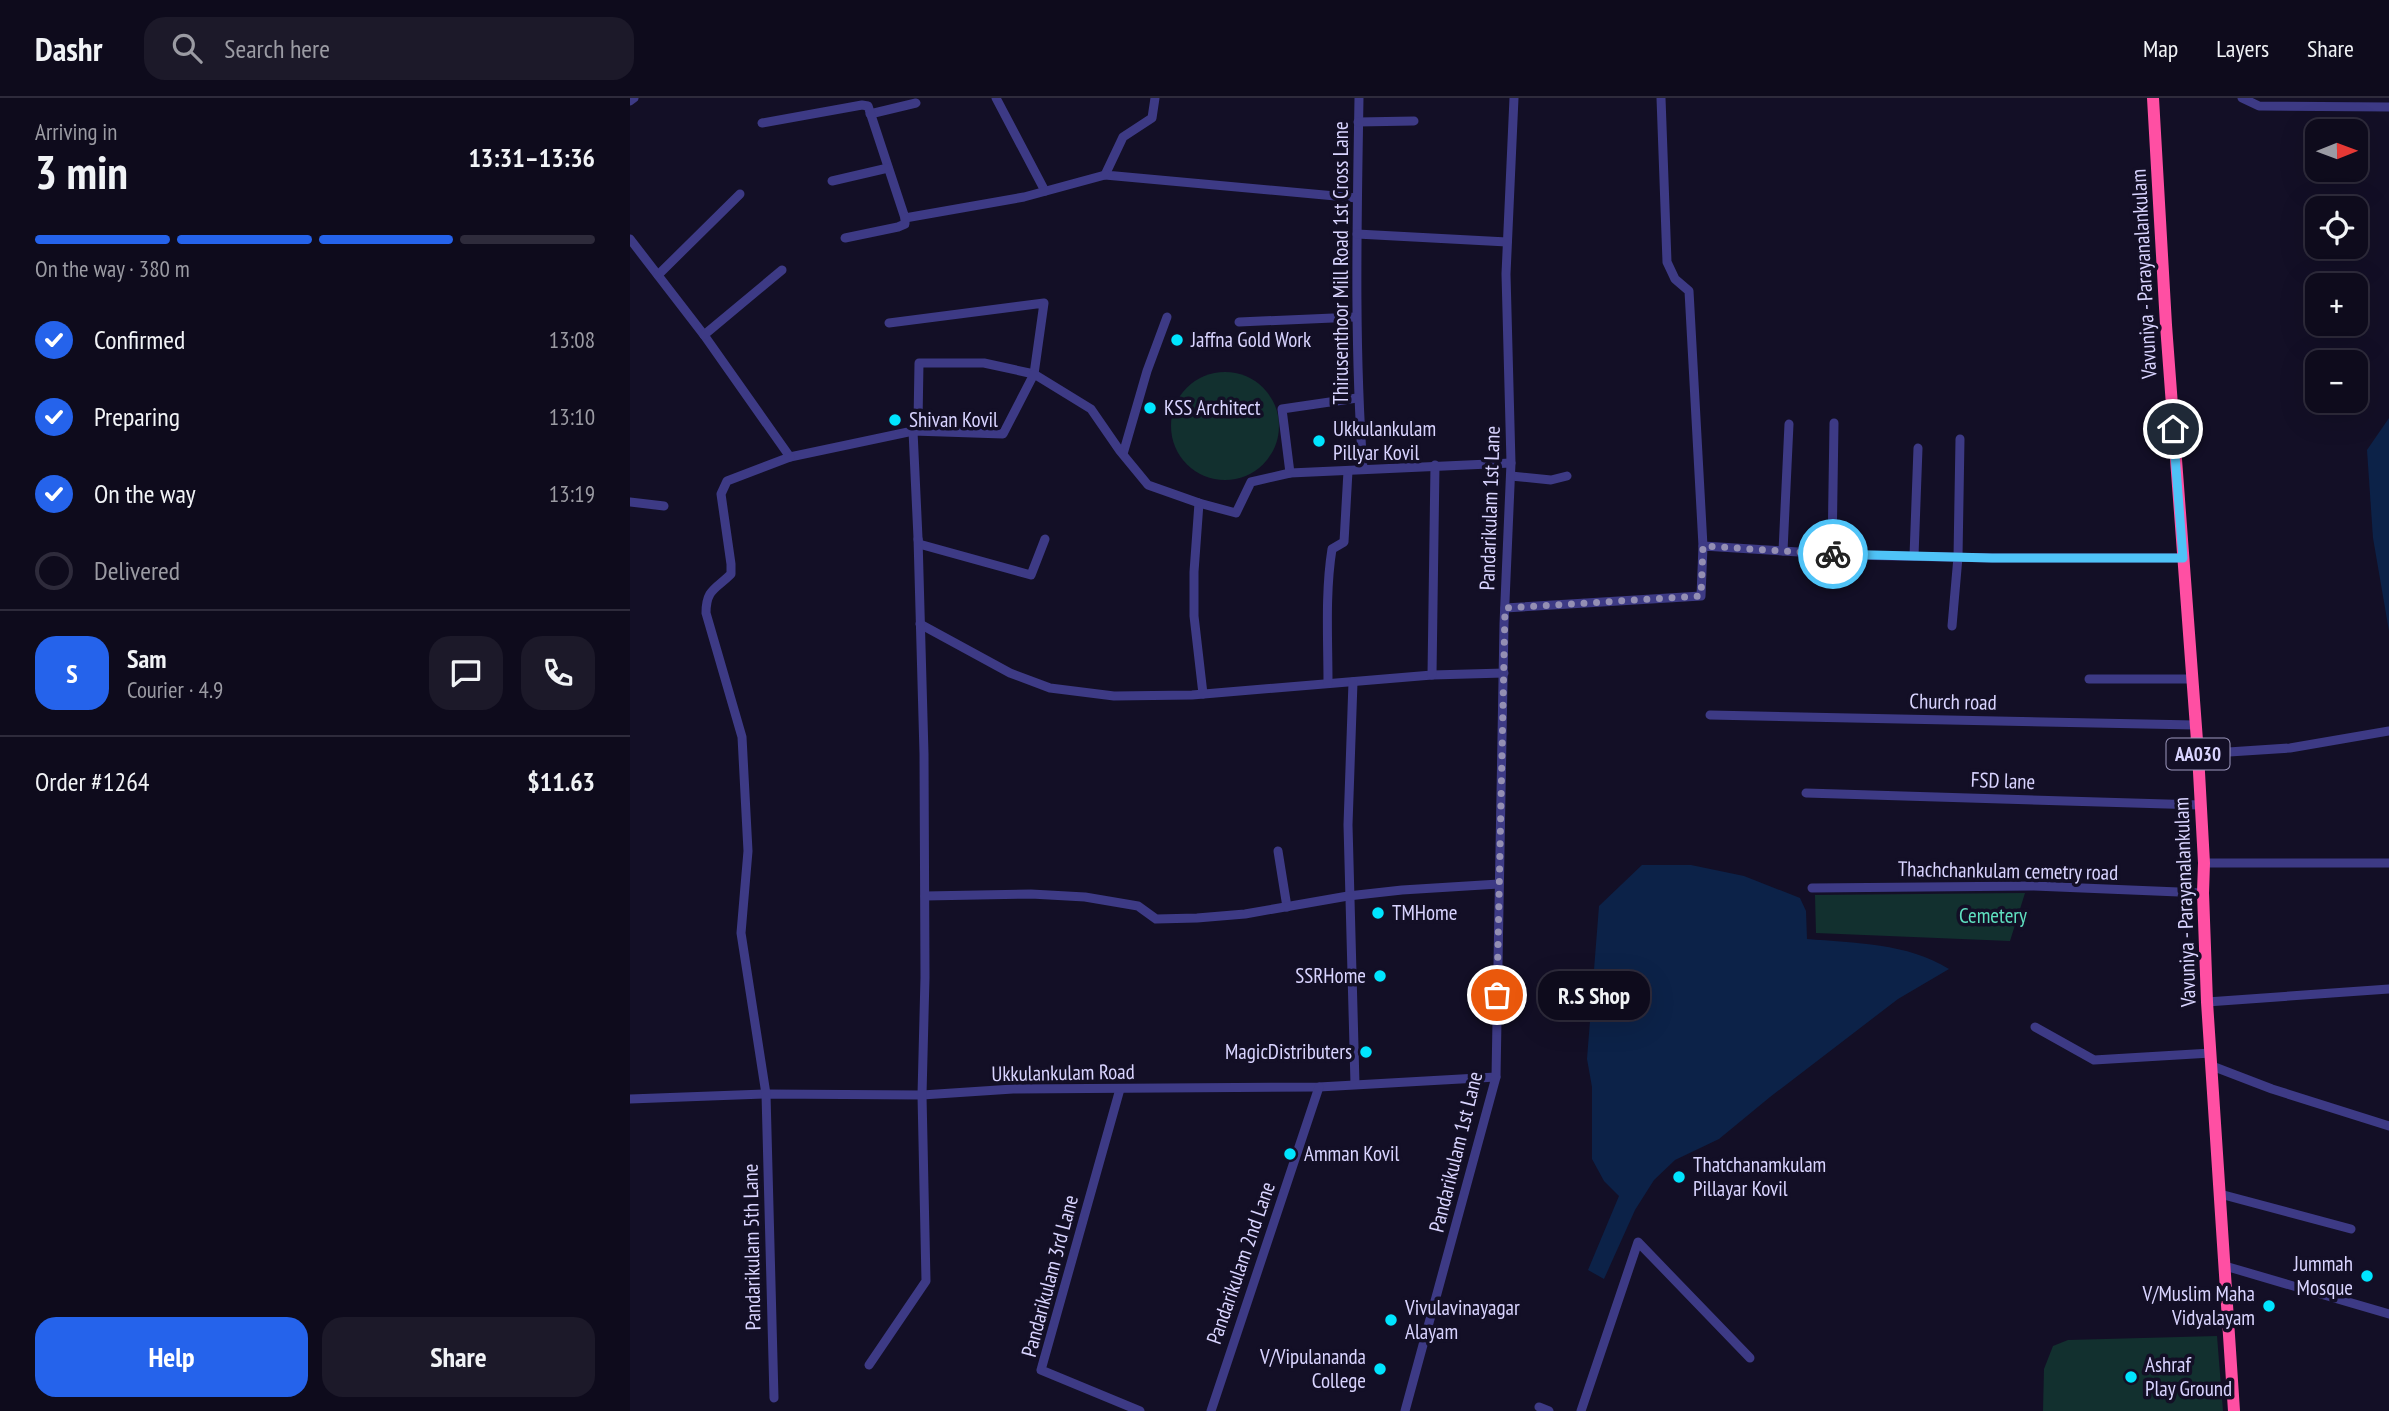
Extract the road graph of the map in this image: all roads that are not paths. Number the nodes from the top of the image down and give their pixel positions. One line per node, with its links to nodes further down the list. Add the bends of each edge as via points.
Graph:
1 (996, 98): 18 (street)
2 (1155, 98): 16 (street, via 1153,118 1123,137)
3 (1359, 98): 13 (street, Thirusenthoor Mill Road 1st Cross Lane)
4 (1514, 98): 25 (street, Pandarikulam 1st Lane)
5 (1661, 98): 54 (street, via 1667,262 1675,279 1689,291)
6 (2152, 98): 59 (highway, Vavuniya - Parayanalankulam / AA030)
7 (2242, 98): 8 (street)
8 (2260, 102): 10 (street)
9 (916, 103): 11 (street)
10 (2389, 107)
11 (870, 114): 14 (street, via 868,106 862,105); 15 (street)
12 (1414, 121): 13 (street)
13 (1358, 122): 20 (street, Thirusenthoor Mill Road 1st Cross Lane)
14 (762, 123)
15 (888, 167): 17 (street); 21 (street)
16 (1105, 175): 18 (street); 20 (street)
17 (832, 181)
18 (1045, 191): 21 (street)
19 (740, 194): 27 (street)
20 (1357, 198): 22 (street, Thirusenthoor Mill Road 1st Cross Lane)
21 (905, 218): 23 (street, via 905,224 898,227)
22 (1357, 234): 25 (street); 29 (street, Thirusenthoor Mill Road 1st Cross Lane)
23 (845, 238)
24 (630, 239): 27 (street)
25 (1507, 242): 42 (street, Pandarikulam 1st Lane)
26 (782, 271): 32 (street)
27 (657, 275): 32 (street)
28 (1167, 317): 40 (street)
29 (1356, 317): 30 (street); 34 (street, Thirusenthoor Mill Road 1st Cross Lane)
30 (1239, 322)
31 (890, 324): 33 (street, via 1044,303)
32 (704, 335): 41 (street)
33 (1034, 374): 37 (street, via 1003,434); 37 (street, via 984,363 919,363 918,422); 40 (street, via 1091,409)
34 (1357, 398): 44 (street, Thirusenthoor Mill Road 1st Cross Lane); 46 (street, via 1283,409)
35 (1834, 423): 56 (street)
36 (1789, 424): 55 (street)
37 (912, 431): 41 (street); 52 (street)
38 (1960, 439): 58 (street)
39 (1918, 448): 57 (street)
40 (1123, 454): 50 (street, via 1149,485)
41 (790, 457): 93 (street, Pandarikulam 5th Lane, via 727,481 721,494 731,575 712,589 706,600 742,737 748,851 741,933)
42 (1511, 463): 43 (street); 47 (street, Pandarikulam 1st Lane)
43 (1435, 464): 44 (street); 64 (street)
44 (1363, 469): 45 (street)
45 (1348, 471): 46 (street); 68 (street, via 1344,542 1332,550 1330,562)
46 (1290, 473): 50 (street, via 1251,482 1236,513)
47 (1511, 476): 48 (street, via 1551,480); 60 (street, Pandarikulam 1st Lane)
48 (1567, 476)
49 (630, 502): 51 (street)
50 (1199, 503): 69 (street, via 1194,616)
51 (664, 506)
52 (918, 538): 53 (street, via 919,544 1031,575); 61 (street)
53 (1045, 539)
54 (1703, 546): 55 (street); 60 (street, via 1701,596)
55 (1783, 551): 56 (street)
56 (1832, 554): 57 (street)
57 (1914, 556): 58 (street)
58 (1958, 557): 59 (street); 62 (street)
59 (2183, 558): 66 (highway, Vavuniya - Parayanalankulam / AA030)
60 (1505, 608): 63 (street, Pandarikulam 1st Lane)
61 (920, 624): 69 (street, via 1010,673 1050,688 1114,696); 83 (street)
62 (1952, 626)
63 (1504, 673): 64 (street); 79 (street, Pandarikulam 1st Lane)
64 (1432, 675): 67 (street)
65 (2089, 679): 66 (street)
66 (2192, 679): 71 (highway, Vavuniya - Parayanalankulam / AA030)
67 (1353, 682): 68 (street); 82 (street)
68 (1328, 683): 69 (street)
69 (1203, 694)
70 (1710, 715): 71 (street, Church road)
71 (2195, 725): 73 (highway, Vavuniya - Parayanalankulam / AA030)
72 (2389, 731): 73 (street, via 2290,748)
73 (2198, 754): 75 (highway, Vavuniya - Parayanalankulam / AA030)
74 (1805, 793): 75 (street, FSD lane)
75 (2200, 805): 77 (highway, Vavuniya - Parayanalankulam / AA030)
76 (1278, 850): 84 (street)
77 (2204, 863): 78 (street); 81 (highway, Vavuniya - Parayanalankulam / AA030)
78 (2389, 863)
79 (1499, 884): 82 (street); 89 (street, Pandarikulam 1st Lane)
80 (1812, 888): 81 (street, Thachchankulam cemetry road, via 2034,886)
81 (2203, 893): 86 (highway, Vavuniya - Parayanalankulam / AA030)
82 (1348, 895): 84 (street); 90 (street)
83 (925, 896): 84 (street, via 1086,897 1138,906 1156,919 1245,914); 94 (street)
84 (1287, 906)
85 (2389, 989): 86 (street)
86 (2207, 1002): 88 (highway, Vavuniya - Parayanalankulam / AA030)
87 (2035, 1027): 88 (street, via 2094,1060)
88 (2211, 1060): 96 (street, via 2272,1089); 97 (highway, Vavuniya - Parayanalankulam / AA030)
89 (1496, 1077): 90 (street, Ukkulankulam Road); 106 (street, Pandarikulam 1st Lane)
90 (1355, 1084): 91 (street, Ukkulankulam Road)
91 (1319, 1087): 92 (street, Ukkulankulam Road); 105 (street, Pandarikulam 2nd Lane)
92 (1120, 1089): 94 (street, Ukkulankulam Road, via 1013,1089); 104 (street, Pandarikulam 3rd Lane, via 1041,1370)
93 (766, 1094): 94 (street, Ukkulankulam Road); 95 (street, Ukkulankulam Road); 103 (street, Pandarikulam 5th Lane)
94 (922, 1096): 102 (street, via 926,1281)
95 (630, 1099)
96 (2389, 1126)
97 (2220, 1194): 98 (street); 99 (highway, Vavuniya - Parayanalankulam / AA030)
98 (2351, 1229)
99 (2225, 1266): 100 (street); 108 (highway, Vavuniya - Parayanalankulam / AA030)
100 (2389, 1314)
101 (1750, 1359): 107 (street, via 1638,1242)
102 (869, 1365)
103 (774, 1398)
104 (1140, 1411)
105 (1211, 1411)
106 (1405, 1411)
107 (1581, 1411)
108 (2234, 1411)

